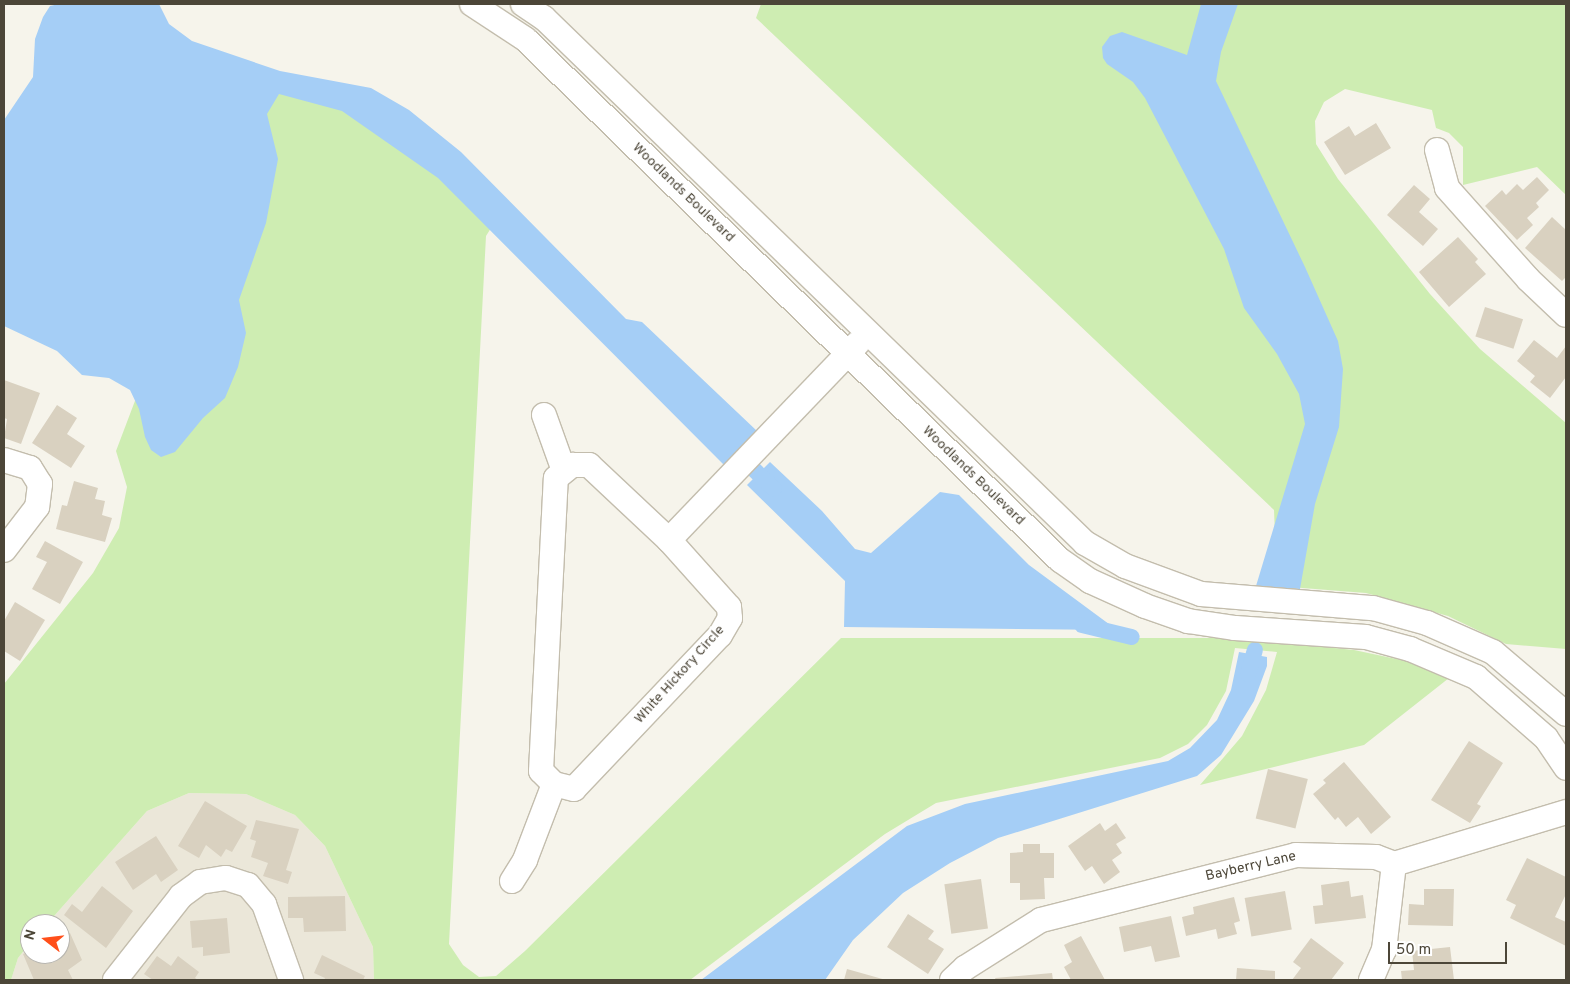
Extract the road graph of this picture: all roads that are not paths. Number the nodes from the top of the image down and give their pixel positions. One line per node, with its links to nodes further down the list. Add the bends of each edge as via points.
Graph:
1 (472, 4): 4 (street, Woodlands Boulevard)
2 (523, 4): 3 (street, Woodlands Boulevard)
3 (550, 11): 4 (street); 7 (street, Woodlands Boulevard)
4 (525, 39): 8 (street, Woodlands Boulevard)
5 (1437, 150): 6 (street, via 1447,188 1528,279)
6 (1566, 315)
7 (868, 332): 8 (street); 14 (street, Woodlands Boulevard, via 1085,543 1125,566 1202,594 1372,608 1427,622 1492,652)
8 (848, 355): 12 (street); 15 (street, Woodlands Boulevard, via 1060,560 1090,581 1188,621 1235,628 1366,637 1410,649 1476,677 1546,738)
9 (544, 415): 11 (street)
10 (4, 460): 13 (street, via 30,468 40,484 37,507)
11 (564, 471): 12 (street, White Hickory Circle, via 572,465 589,465); 16 (street, via 556,478 541,771)
12 (669, 540): 16 (street, White Hickory Circle, via 729,607 730,618 720,635 574,789)
13 (4, 550)
14 (1566, 714)
15 (1566, 768)
16 (554, 784): 19 (street, via 525,860)
17 (1566, 812): 18 (street)
18 (1394, 864): 22 (street, Bayberry Lane, via 1376,857 1296,854 1041,920 965,968); 23 (street, via 1384,950)
19 (512, 881)
20 (115, 980): 21 (street, via 182,896 200,882 226,878 248,885 264,904)
21 (291, 980)
22 (952, 980)
23 (1371, 980)

